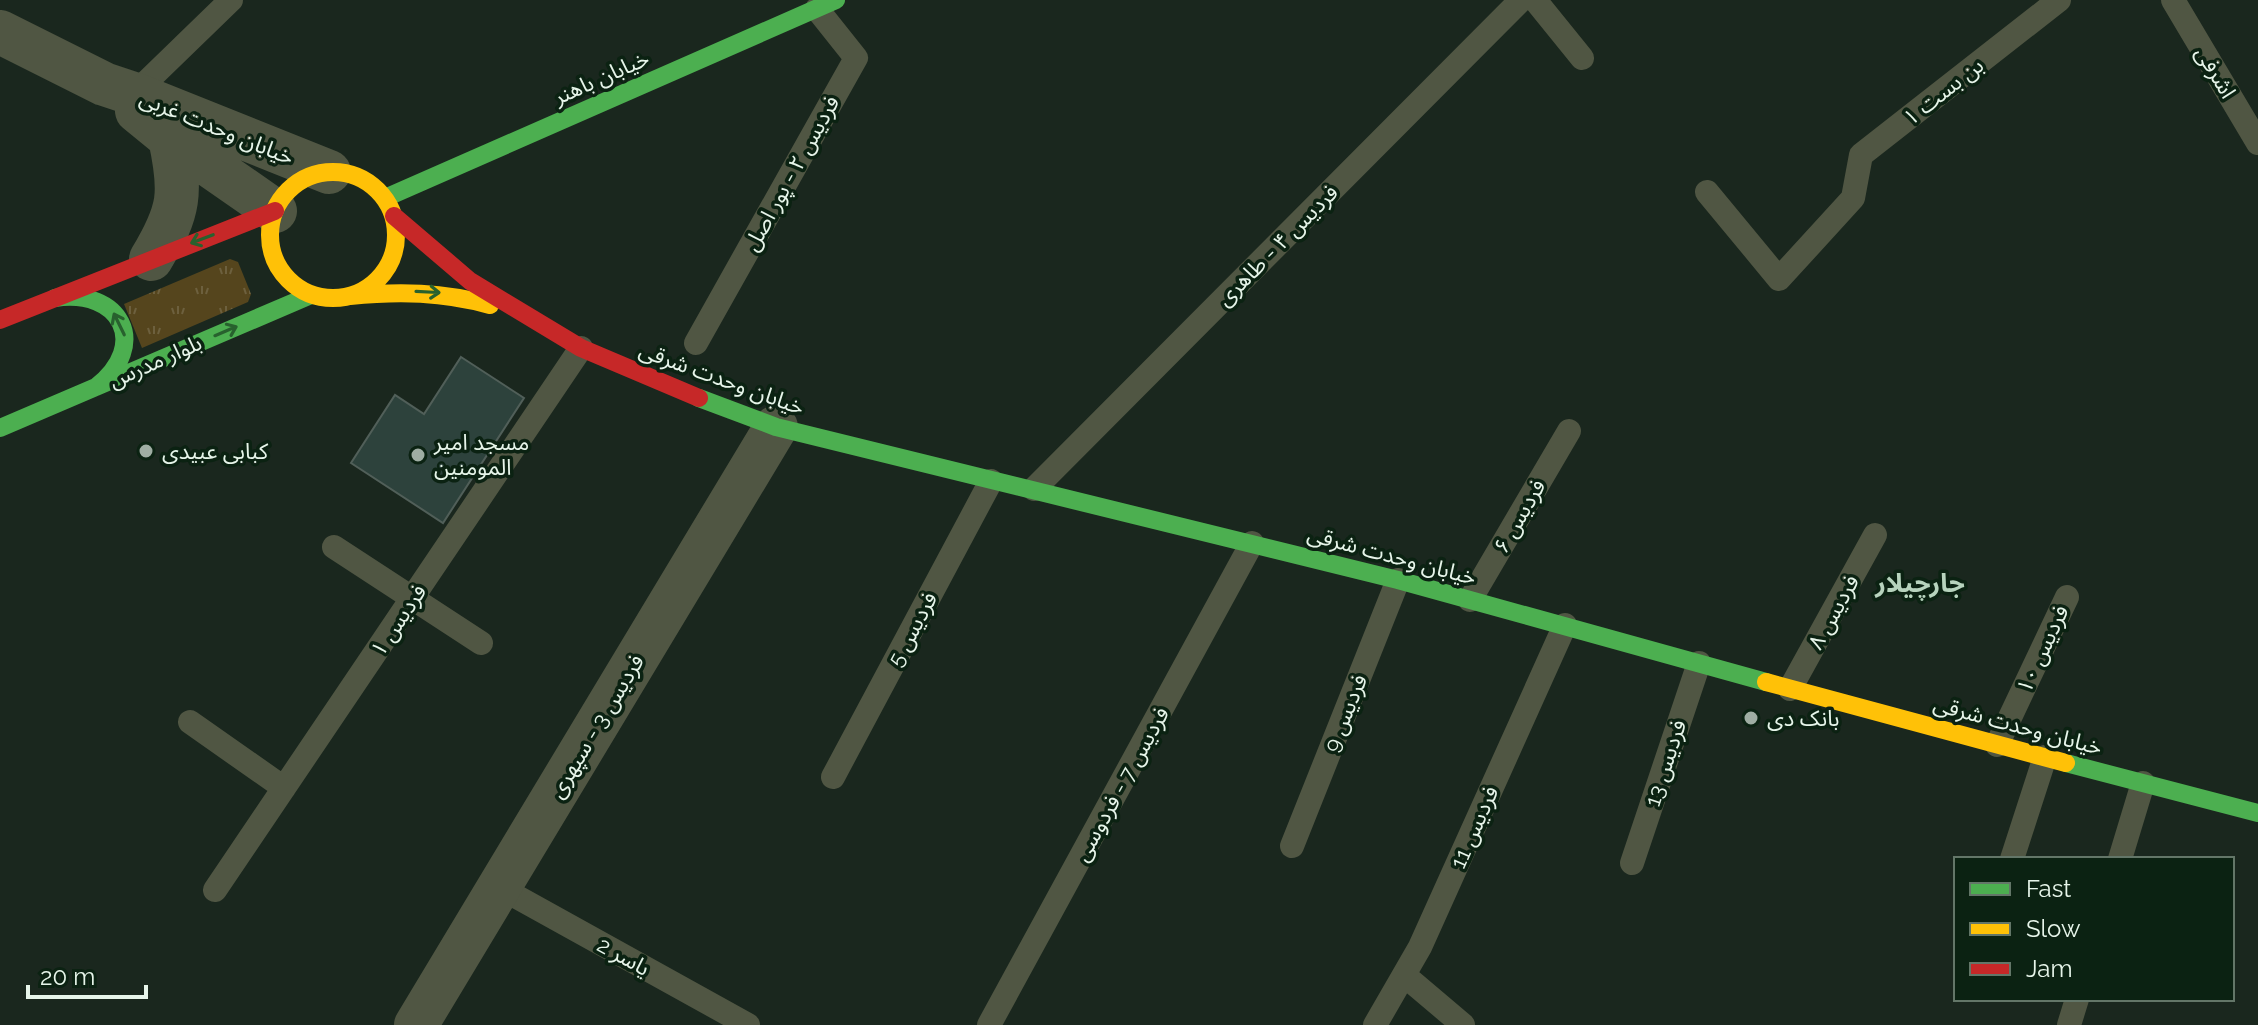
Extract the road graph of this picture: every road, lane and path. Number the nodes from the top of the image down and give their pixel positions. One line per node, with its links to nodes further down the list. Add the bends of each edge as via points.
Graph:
1 (231, 0): 9 (lane)
2 (1521, 0): 34 (lane, فردیس ۴ - طاهری)
3 (1535, 0): 8 (lane)
4 (2059, 0): 14 (lane, بن بست ۱, via 1861,155 1853,198 1779,279)
5 (2173, 0): 11 (lane, اشرفی)
6 (827, 4): 12 (street, خیابان باهنر); 27 (lane, فردیس ۲ - پور اصل, via 856,58)
7 (0, 32): 9 (street, خیابان وحدت غربی)
8 (1582, 58)
9 (119, 89): 10 (street, خیابان وحدت غربی); 13 (street, خیابان وحدت غربی)
10 (170, 138): 17 (street, خیابان وحدت غربی); 21 (street, via 178,180 176,207)
11 (2258, 143)
12 (446, 171): 15 (street, خیابان باهنر); 16 (street)
13 (329, 172): 15 (street, via 370,183); 17 (street, via 296,184)
14 (1707, 192)
15 (385, 198): 18 (street)
16 (434, 199)
17 (275, 211): 21 (street, one-way to 21); 22 (street, via 270,235 275,260 290,281)
18 (394, 216): 20 (street); 23 (street, via 393,256 383,274)
19 (432, 221): 20 (street)
20 (438, 256): 25 (street)
21 (151, 259): 24 (street)
22 (311, 295): 23 (street); 29 (street, بلوار مدرس, one-way to 22)
23 (350, 296): 25 (street, one-way to 25, via 439,292)
24 (55, 298): 26 (street); 29 (street, one-way to 24, via 124,354 120,322 101,301 74,295)
25 (526, 317): 28 (street, خیابان وحدت شرقی)
26 (0, 320)
27 (696, 343)
28 (581, 348): 30 (street, خیابان وحدت شرقی); 40 (lane, فردیس ۱)
29 (96, 387): 31 (street, بلوار مدرس)
30 (776, 427): 33 (street, خیابان وحدت شرقی); 57 (street, فردیس 3 - سپهری)
31 (0, 428)
32 (1569, 431): 41 (lane, فردیس ۶)
33 (991, 481): 34 (street, خیابان وحدت شرقی); 49 (lane, فردیس 5)
34 (1034, 489): 36 (street, خیابان وحدت شرقی)
35 (1875, 535): 45 (lane, فردیس ۸)
36 (1252, 543): 38 (street, خیابان وحدت شرقی); 63 (lane, فردیس 7 - فردوسی)
37 (334, 547): 40 (lane)
38 (1398, 580): 41 (street, خیابان وحدت شرقی); 53 (lane, فردیس 9)
39 (2067, 597): 47 (lane, فردیس ۱۰)
40 (413, 598): 43 (lane); 51 (lane, فردیس ۱)
41 (1470, 600): 42 (street, خیابان وحدت شرقی)
42 (1565, 625): 44 (street, خیابان وحدت شرقی); 59 (lane, فردیس 11)
43 (481, 643)
44 (1699, 663): 45 (street, خیابان وحدت شرقی); 56 (lane, فردیس 13)
45 (1790, 689): 47 (street, خیابان وحدت شرقی)
46 (190, 722): 51 (lane)
47 (1997, 745): 48 (street, خیابان وحدت شرقی)
48 (2045, 757): 50 (street, خیابان وحدت شرقی); 54 (lane)
49 (833, 777)
50 (2143, 783): 52 (street, خیابان وحدت شرقی); 55 (lane)
51 (284, 788): 58 (lane, فردیس ۱)
52 (2258, 813)
53 (1292, 846)
54 (2013, 857)
55 (2121, 857)
56 (1632, 863)
57 (499, 887): 61 (street, فردیس 3 - سپهری); 62 (lane, یاسر 2)
58 (215, 890)
59 (1404, 975): 64 (lane, فردیس 11); 65 (lane)
60 (2076, 1001): 66 (lane)
61 (416, 1025)
62 (748, 1025)
63 (989, 1025)
64 (1375, 1025)
65 (1463, 1025)
66 (2069, 1025)

